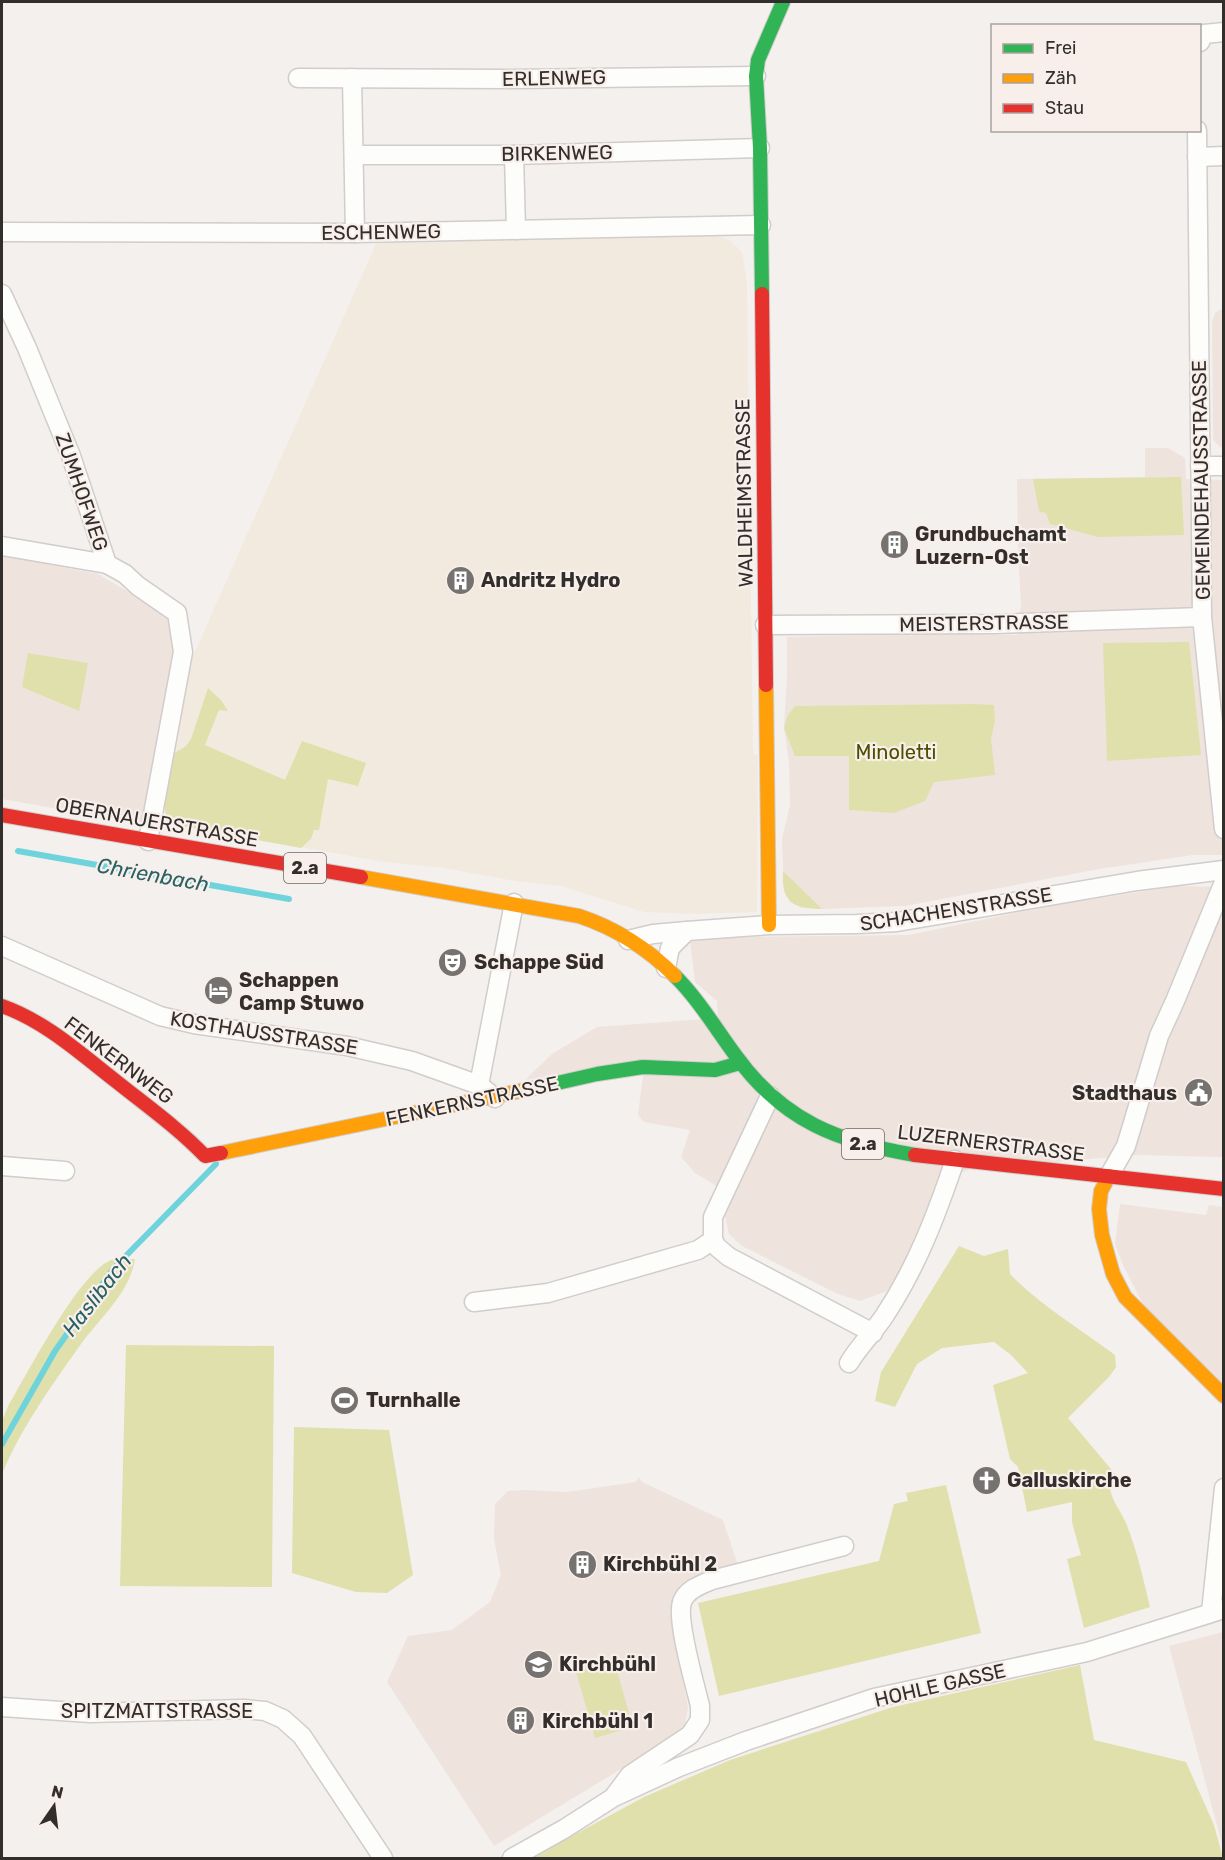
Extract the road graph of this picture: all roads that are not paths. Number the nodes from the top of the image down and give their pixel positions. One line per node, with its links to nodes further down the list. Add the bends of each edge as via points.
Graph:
1 (783, 2): 4 (street)
2 (1224, 32): 3 (street)
3 (1202, 38)
4 (757, 68): 6 (street, ERLENWEG, via 512,79); 8 (street, WALDHEIMSTRASSE)
5 (298, 78): 6 (street, ERLENWEG)
6 (352, 78): 9 (street)
7 (1197, 132): 12 (street, GEMEINDEHAUSSTRASSE)
8 (760, 148): 10 (street, BIRKENWEG); 13 (street, WALDHEIMSTRASSE)
9 (354, 155): 10 (street, BIRKENWEG); 16 (street)
10 (513, 155): 14 (street)
11 (1224, 156): 12 (street)
12 (1197, 157): 18 (street, GEMEINDEHAUSSTRASSE)
13 (761, 225): 14 (street, ESCHENWEG); 23 (street, WALDHEIMSTRASSE)
14 (516, 230): 16 (street, ESCHENWEG)
15 (2, 232): 16 (street, ESCHENWEG)
16 (355, 233)
17 (2, 294): 21 (street, ZUMHOFWEG, via 78,473)
18 (1200, 466): 19 (street); 22 (street, GEMEINDEHAUSSTRASSE)
19 (1224, 466)
20 (2, 546): 21 (street)
21 (106, 564): 26 (street, ZUMHOFWEG, via 177,613 183,652)
22 (1202, 617): 23 (street, MEISTERSTRASSE, via 995,624); 25 (street, GEMEINDEHAUSSTRASSE)
23 (765, 625): 31 (street, WALDHEIMSTRASSE)
24 (2, 815): 26 (street, OBERNAUERSTRASSE / 2.a)
25 (1224, 829)
26 (148, 841): 29 (street, OBERNAUERSTRASSE / 2.a)
27 (1224, 870): 31 (street, SCHACHENSTRASSE, via 1137,880 897,922)
28 (1224, 882): 45 (street, via 1159,1036 1126,1146)
29 (484, 897): 30 (street, LUZERNERSTRASSE / 2.a)
30 (514, 903): 33 (street, LUZERNERSTRASSE / 2.a, via 583,917); 38 (street)
31 (769, 925): 32 (street, SCHACHENSTRASSE)
32 (687, 931): 33 (street, SCHACHENSTRASSE); 35 (street, via 670,948)
33 (628, 940): 35 (street, LUZERNERSTRASSE / 2.a)
34 (2, 946): 38 (street, KOSTHAUSSTRASSE, via 160,1016 347,1046 412,1060)
35 (666, 968): 37 (street, LUZERNERSTRASSE / 2.a)
36 (2, 1006): 41 (street, FENKERNWEG, via 62,1039 186,1136)
37 (740, 1063): 39 (street, LUZERNERSTRASSE / 2.a); 40 (street, FENKERNSTRASSE, via 715,1070 643,1067)
38 (478, 1084): 40 (street, KOSTHAUSSTRASSE)
39 (770, 1096): 42 (street, LUZERNERSTRASSE / 2.a, via 837,1136 887,1150); 47 (street, via 713,1216)
40 (495, 1098): 41 (street, FENKERNSTRASSE)
41 (205, 1156)
42 (955, 1160): 45 (street, LUZERNERSTRASSE / 2.a); 49 (street, via 929,1235)
43 (2, 1166): 44 (street)
44 (65, 1171)
45 (1109, 1176): 46 (street, LUZERNERSTRASSE / 2.a); 51 (street, via 1101,1191 1099,1209 1108,1259 1125,1297)
46 (1224, 1189)
47 (713, 1240): 48 (street, via 698,1250 548,1293); 49 (street, via 729,1257)
48 (474, 1302)
49 (873, 1333): 50 (street)
50 (849, 1363)
51 (1224, 1396)
52 (1224, 1488): 54 (street, HOHLE GASSE)
53 (844, 1546): 56 (street, via 712,1580 692,1589 682,1602 681,1617 700,1720 690,1735 630,1775)
54 (1217, 1611): 56 (street, HOHLE GASSE, via 1087,1652 874,1698 746,1741)
55 (2, 1707): 57 (street, SPITZMATTSTRASSE, via 90,1713 264,1711 283,1719 302,1736)
56 (614, 1797): 58 (street, HOHLE GASSE)
57 (383, 1858)
58 (512, 1858)

